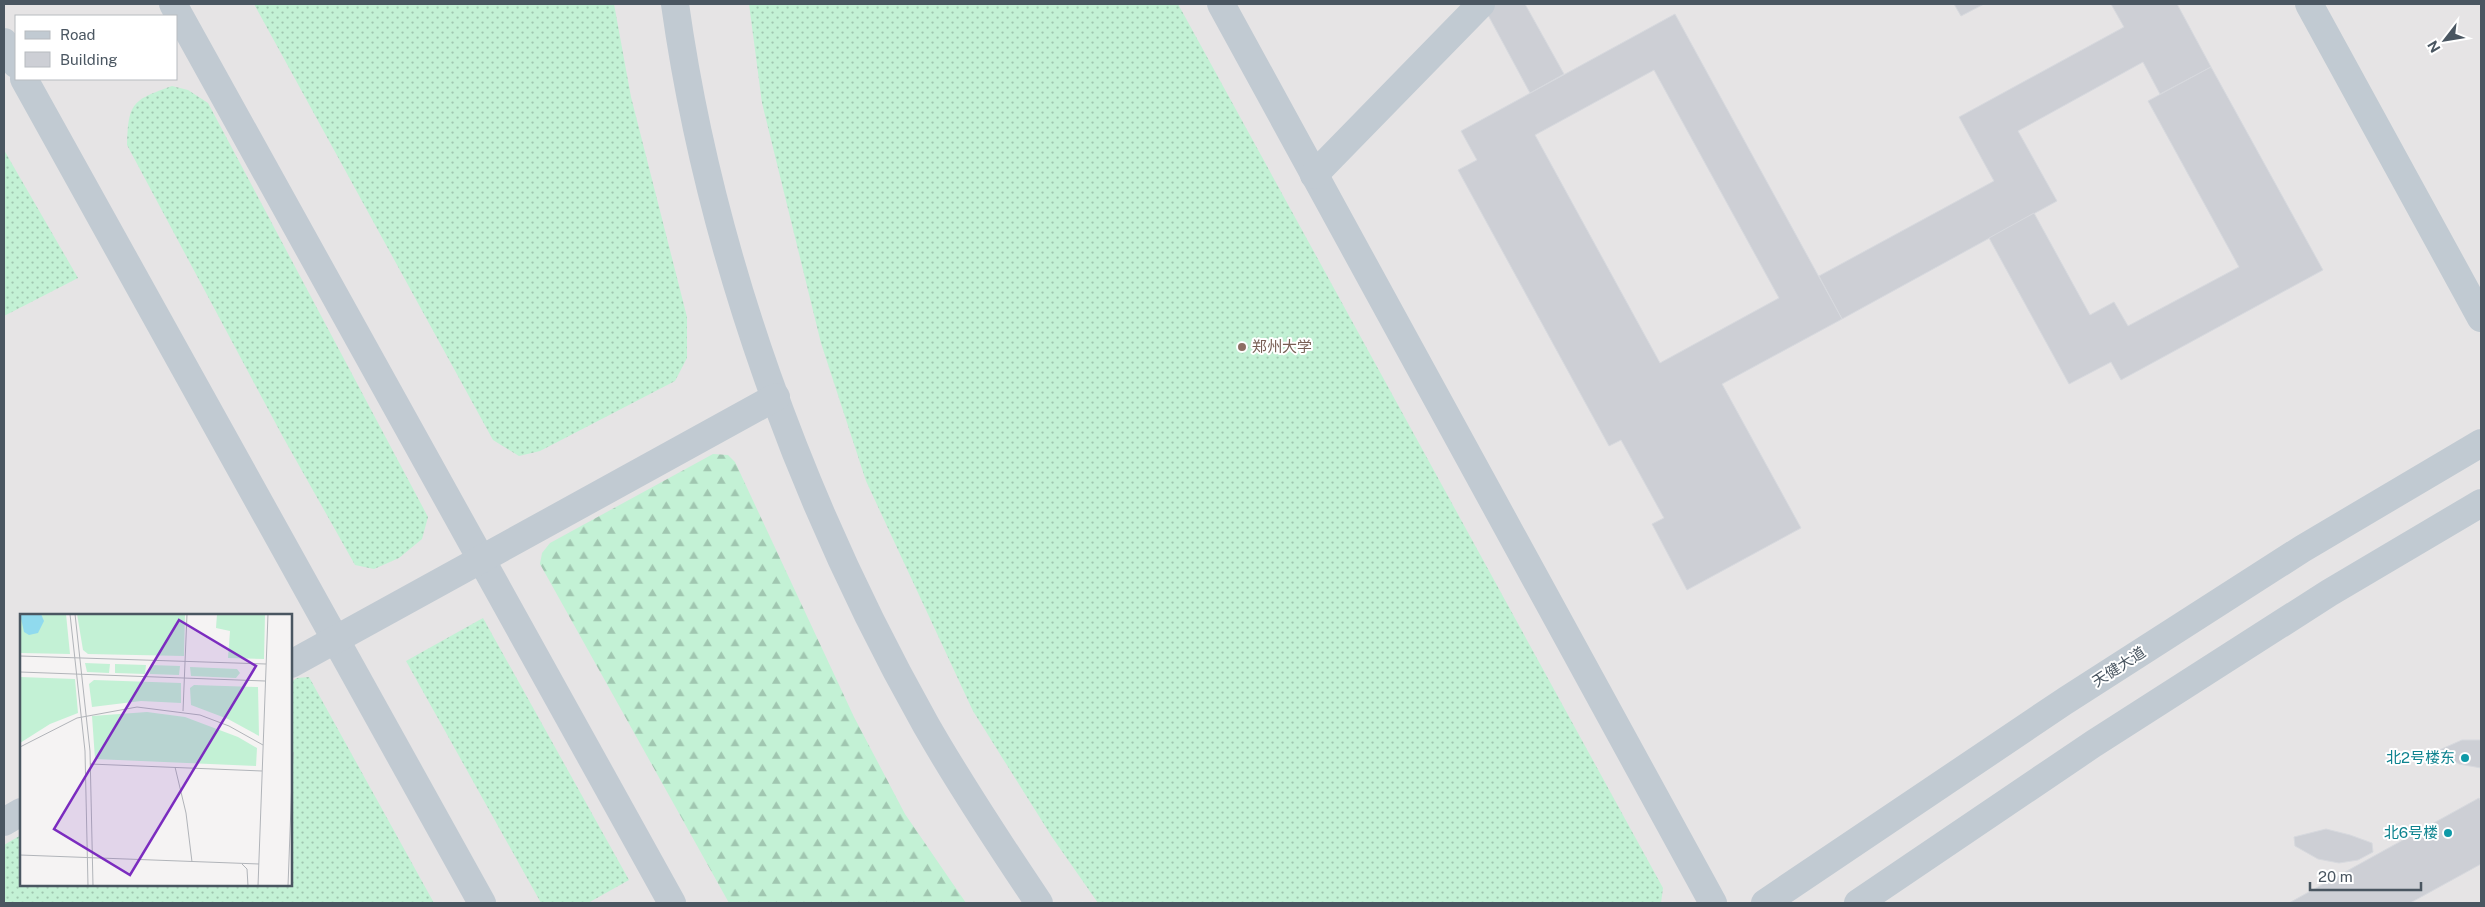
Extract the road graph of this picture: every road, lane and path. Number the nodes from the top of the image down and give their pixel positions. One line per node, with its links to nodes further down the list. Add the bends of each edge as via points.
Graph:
1 (173, 4): 14 (lane)
2 (675, 4): 11 (lane, via 698,128 723,232)
3 (1221, 4): 9 (lane)
4 (1481, 4): 9 (lane)
5 (2309, 4): 10 (lane)
6 (4, 42): 7 (lane)
7 (15, 62)
8 (25, 80): 15 (lane)
9 (1314, 175): 22 (lane)
10 (2481, 318)
11 (776, 397): 14 (lane); 21 (lane, via 830,534 876,630 931,733)
12 (2481, 443): 23 (lane, 天健大道, via 2302,549 2065,701)
13 (2481, 503): 24 (lane, via 2329,593)
14 (482, 560): 15 (lane); 20 (lane)
15 (335, 639): 16 (lane); 19 (lane)
16 (292, 663)
17 (20, 813): 18 (lane)
18 (4, 822)
19 (482, 903)
20 (672, 903)
21 (1039, 903)
22 (1713, 903)
23 (1765, 903)
24 (1858, 903)

